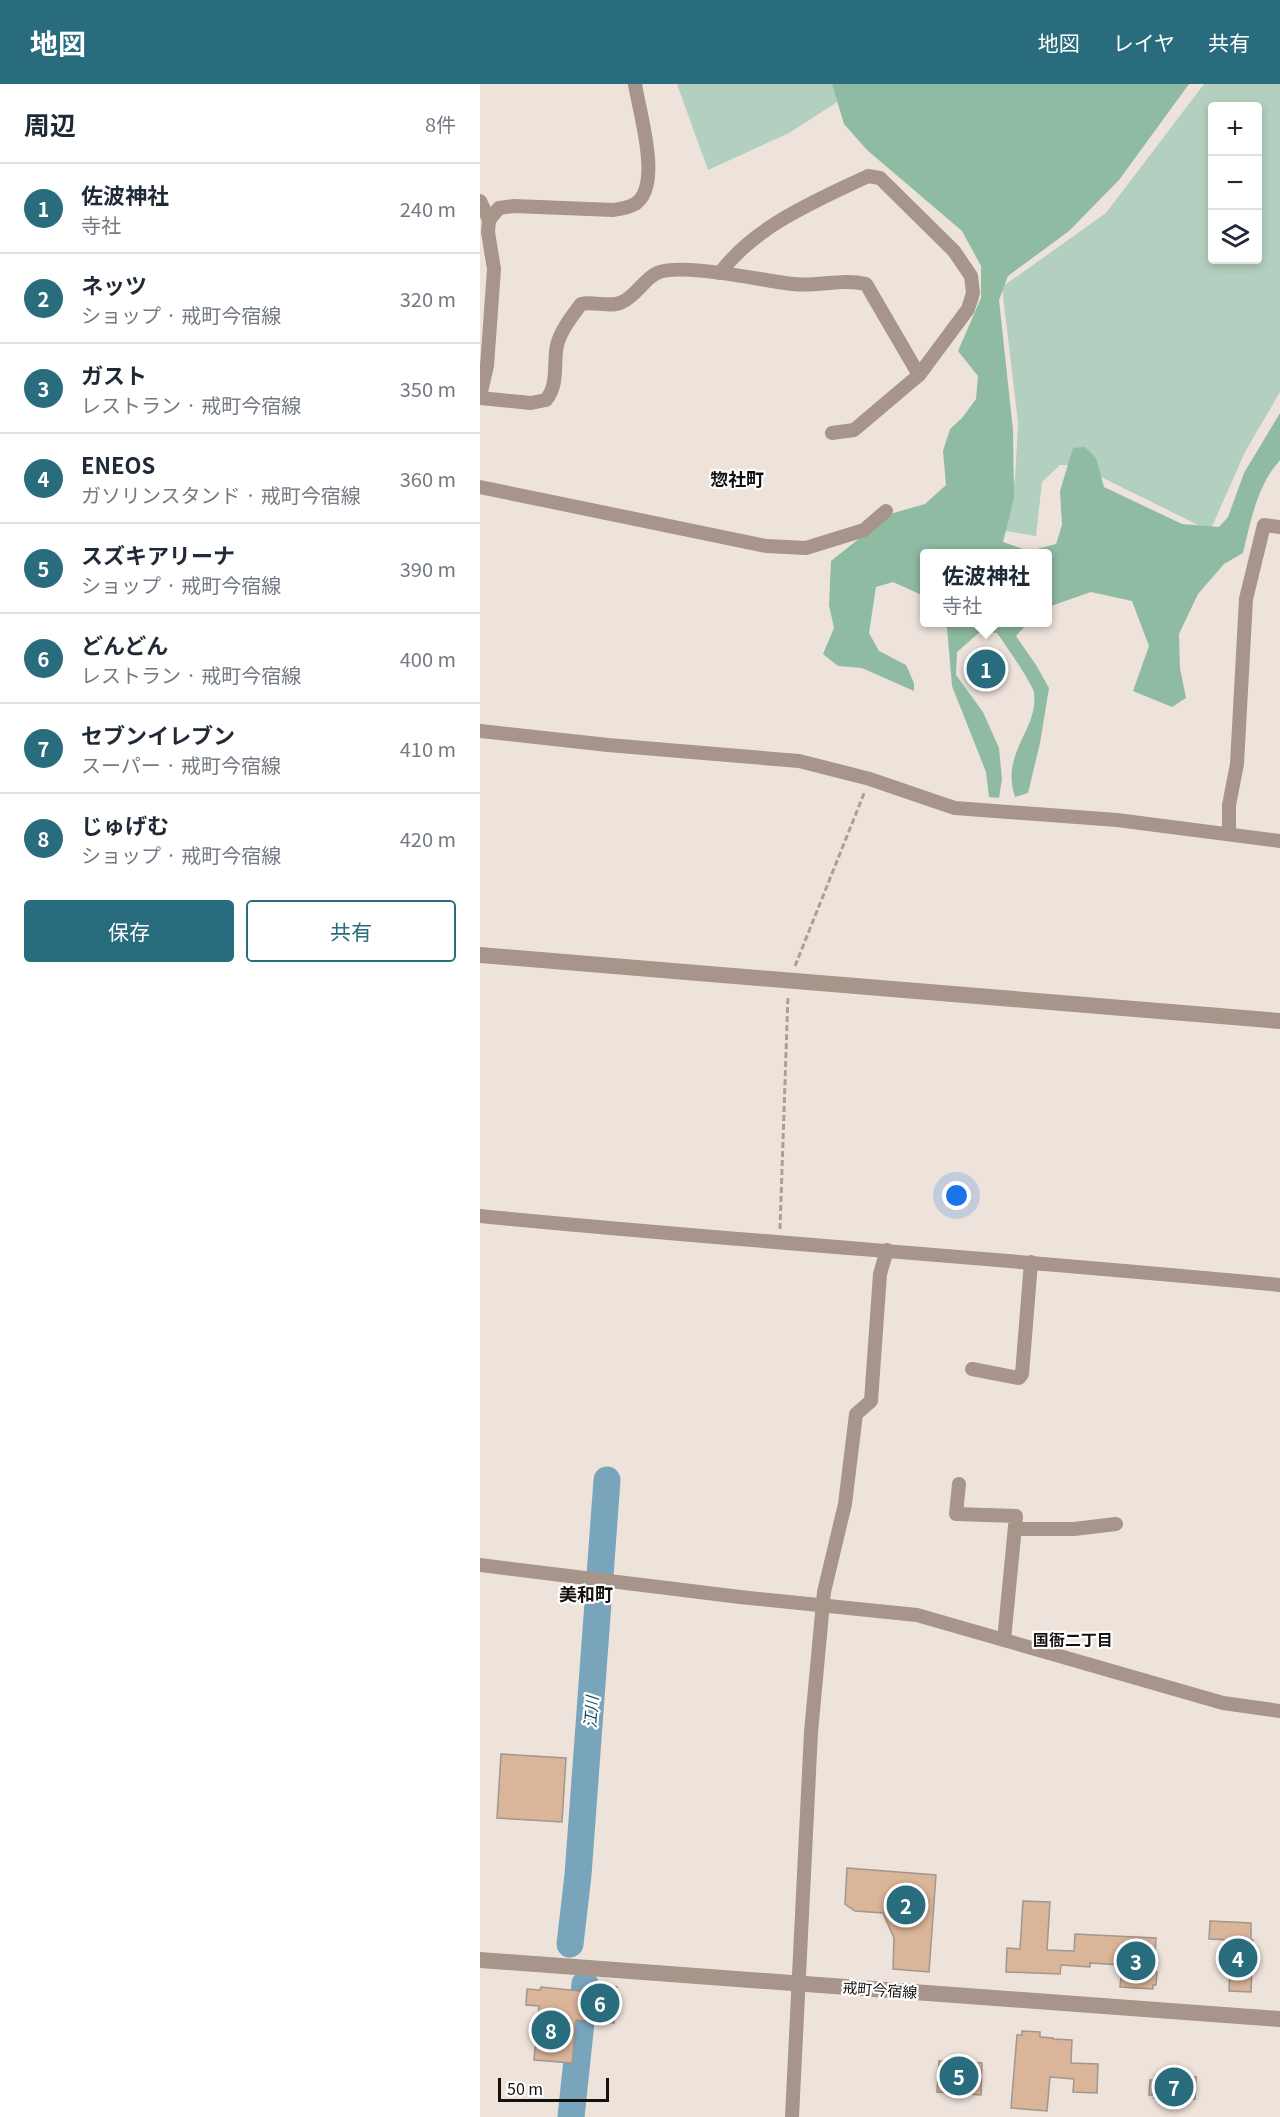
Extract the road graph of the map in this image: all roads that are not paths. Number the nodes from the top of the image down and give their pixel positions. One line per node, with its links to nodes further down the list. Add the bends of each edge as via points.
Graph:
1 (635, 84): 3 (street, via 649,166 648,184 636,204 613,210 514,206 499,208)
2 (480, 201): 3 (street)
3 (489, 220): 6 (street, via 494,269 487,366)
4 (720, 273): 5 (street, via 793,284 866,284); 5 (street, via 767,229 794,212 868,176 880,178 954,251 971,276 973,293 968,309); 6 (street, via 677,269 657,273 621,303 582,304 557,344 553,392 546,400 531,404)
5 (919, 375): 7 (street, via 854,430)
6 (480, 397)
7 (832, 433)
8 (480, 487): 9 (street, via 766,546 806,548 864,530)
9 (886, 511)
10 (1280, 527): 12 (street, via 1264,525 1246,599 1237,764 1228,805)
11 (480, 731): 12 (street, via 799,760 956,808 1117,820)
12 (1228, 834): 13 (street)
13 (1280, 841)
14 (480, 956): 15 (street)
15 (1280, 1021)
16 (480, 1216): 17 (street)
17 (887, 1250): 18 (street); 25 (street, via 880,1274 871,1401 856,1414 845,1504)
18 (1031, 1262): 19 (street); 20 (street, via 1022,1374 1019,1377)
19 (1280, 1285)
20 (972, 1369)
21 (959, 1484): 23 (street, via 956,1514 1016,1516)
22 (1116, 1524): 23 (street)
23 (1015, 1529): 26 (street)
24 (480, 1565): 25 (street)
25 (822, 1605): 26 (street, via 917,1615); 29 (street, via 811,1732)
26 (1004, 1640): 27 (street, via 1223,1703)
27 (1280, 1711)
28 (480, 1960): 29 (street, 戒町今宿線)
29 (799, 1983): 30 (street, 戒町今宿線); 31 (street)
30 (1280, 2019)
31 (792, 2117)

